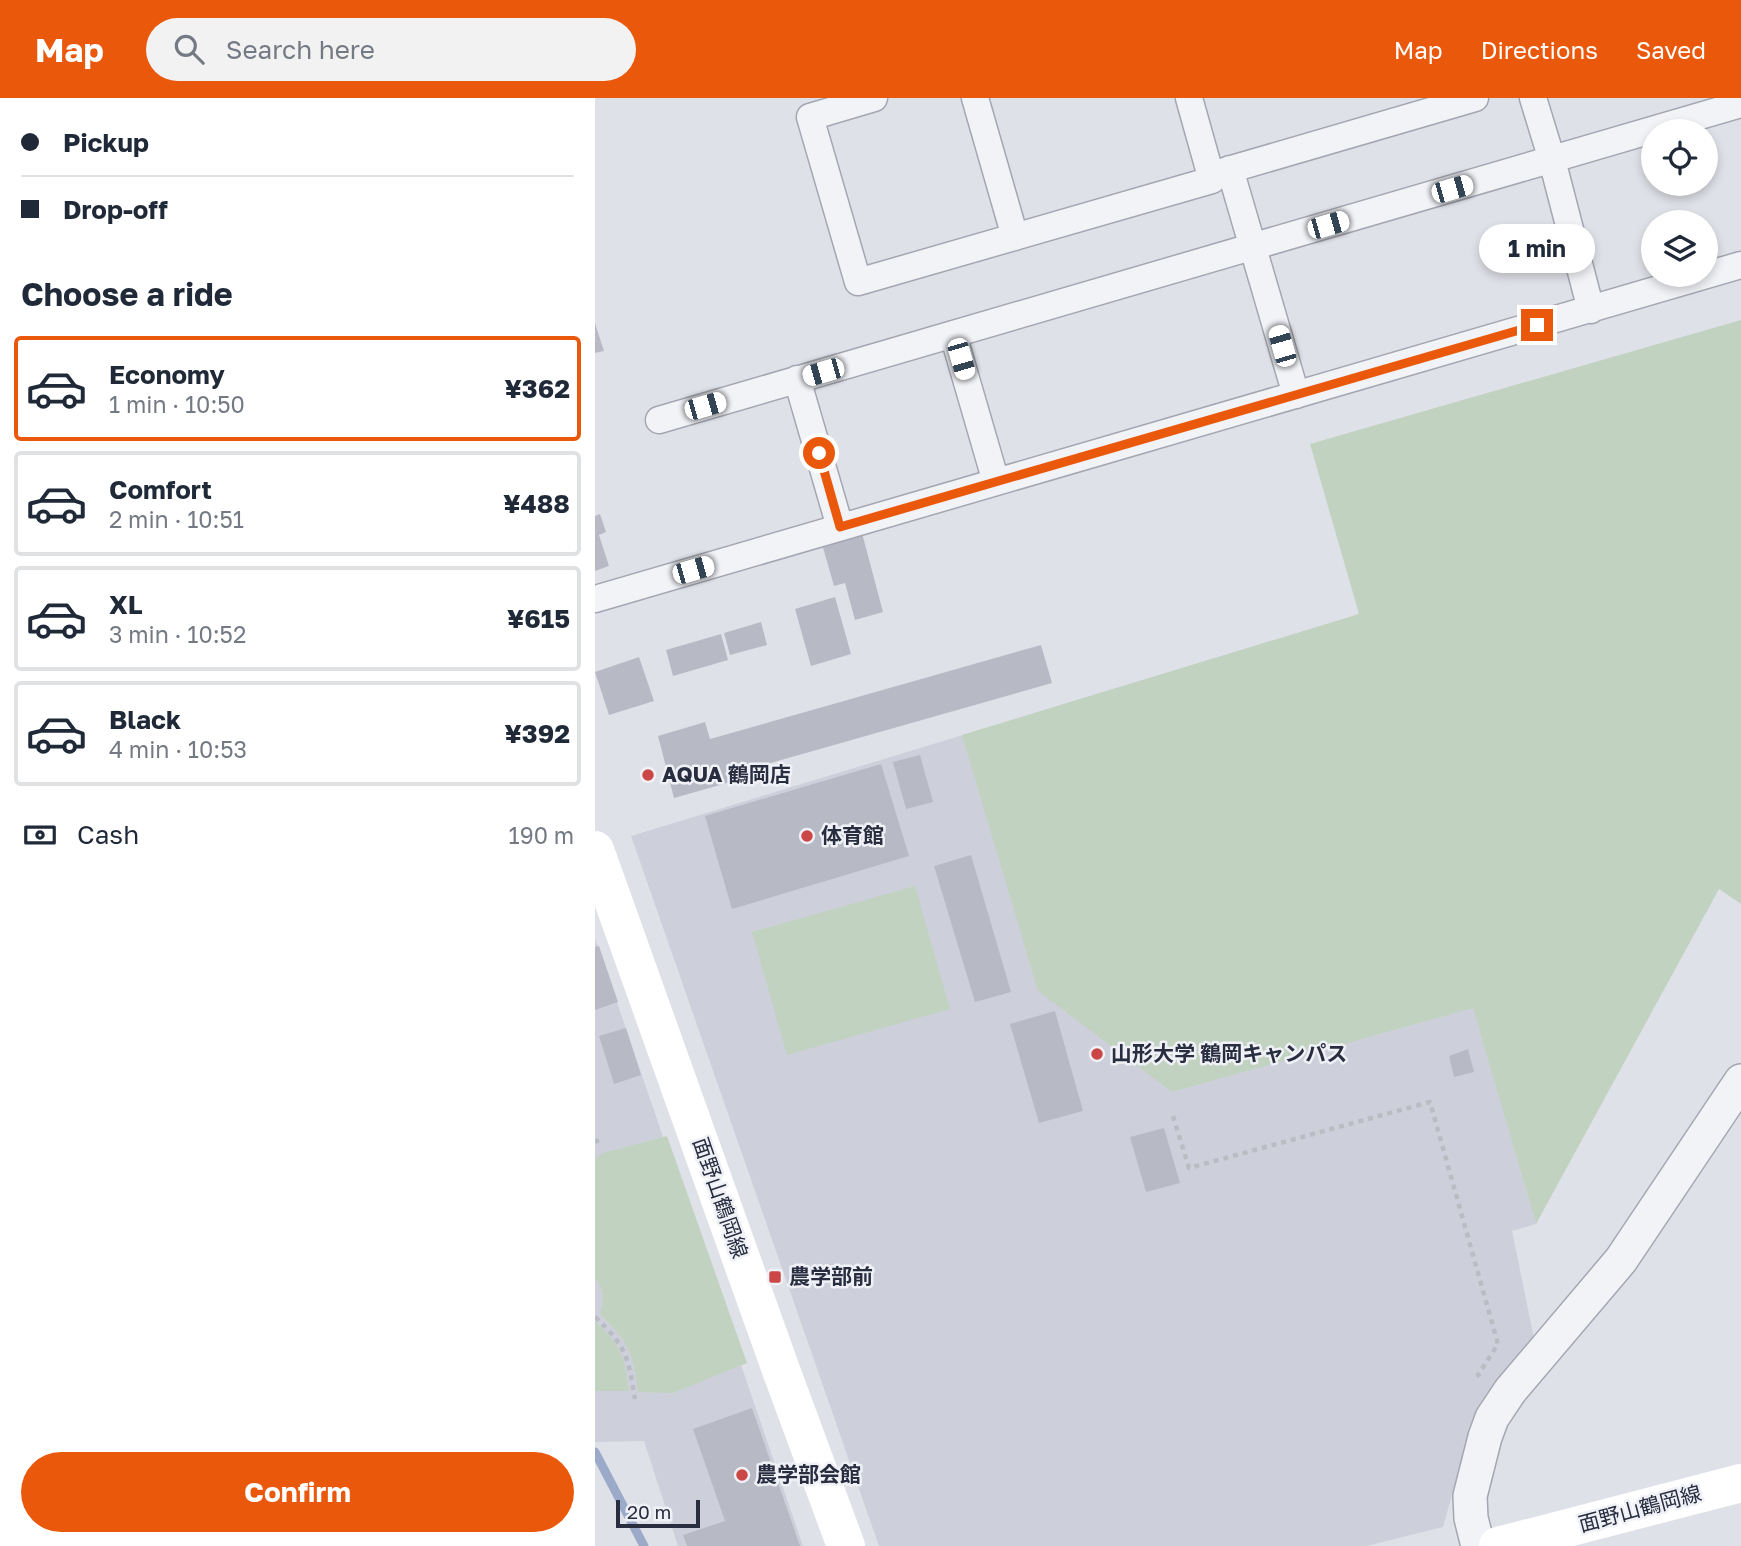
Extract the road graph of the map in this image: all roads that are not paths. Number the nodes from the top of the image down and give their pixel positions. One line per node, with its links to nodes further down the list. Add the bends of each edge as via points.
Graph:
1 (874, 98): 9 (street, via 810,117 858,282)
2 (975, 98): 9 (street)
3 (1189, 98): 8 (street)
4 (1475, 98): 8 (street)
5 (1533, 98): 7 (street)
6 (1741, 104): 7 (street)
7 (1552, 160): 10 (street); 12 (street)
8 (1221, 172): 9 (street, via 1212,180); 10 (street)
9 (1015, 237)
10 (1253, 247): 13 (street); 15 (street)
11 (1741, 265): 12 (street)
12 (1591, 310): 15 (street)
13 (953, 334): 14 (street); 17 (street)
14 (797, 379): 16 (street); 18 (street)
15 (1296, 395): 17 (street)
16 (659, 419)
17 (996, 482): 18 (street)
18 (840, 527): 19 (street)
19 (595, 599)
20 (595, 850): 23 (main road, 面野山鶴岡線)
21 (1741, 1081): 24 (street, via 1621,1260 1504,1400 1485,1437 1470,1496)
22 (1741, 1483): 25 (main road, 面野山鶴岡線)
23 (846, 1546)
24 (1478, 1546)
25 (1498, 1546)

